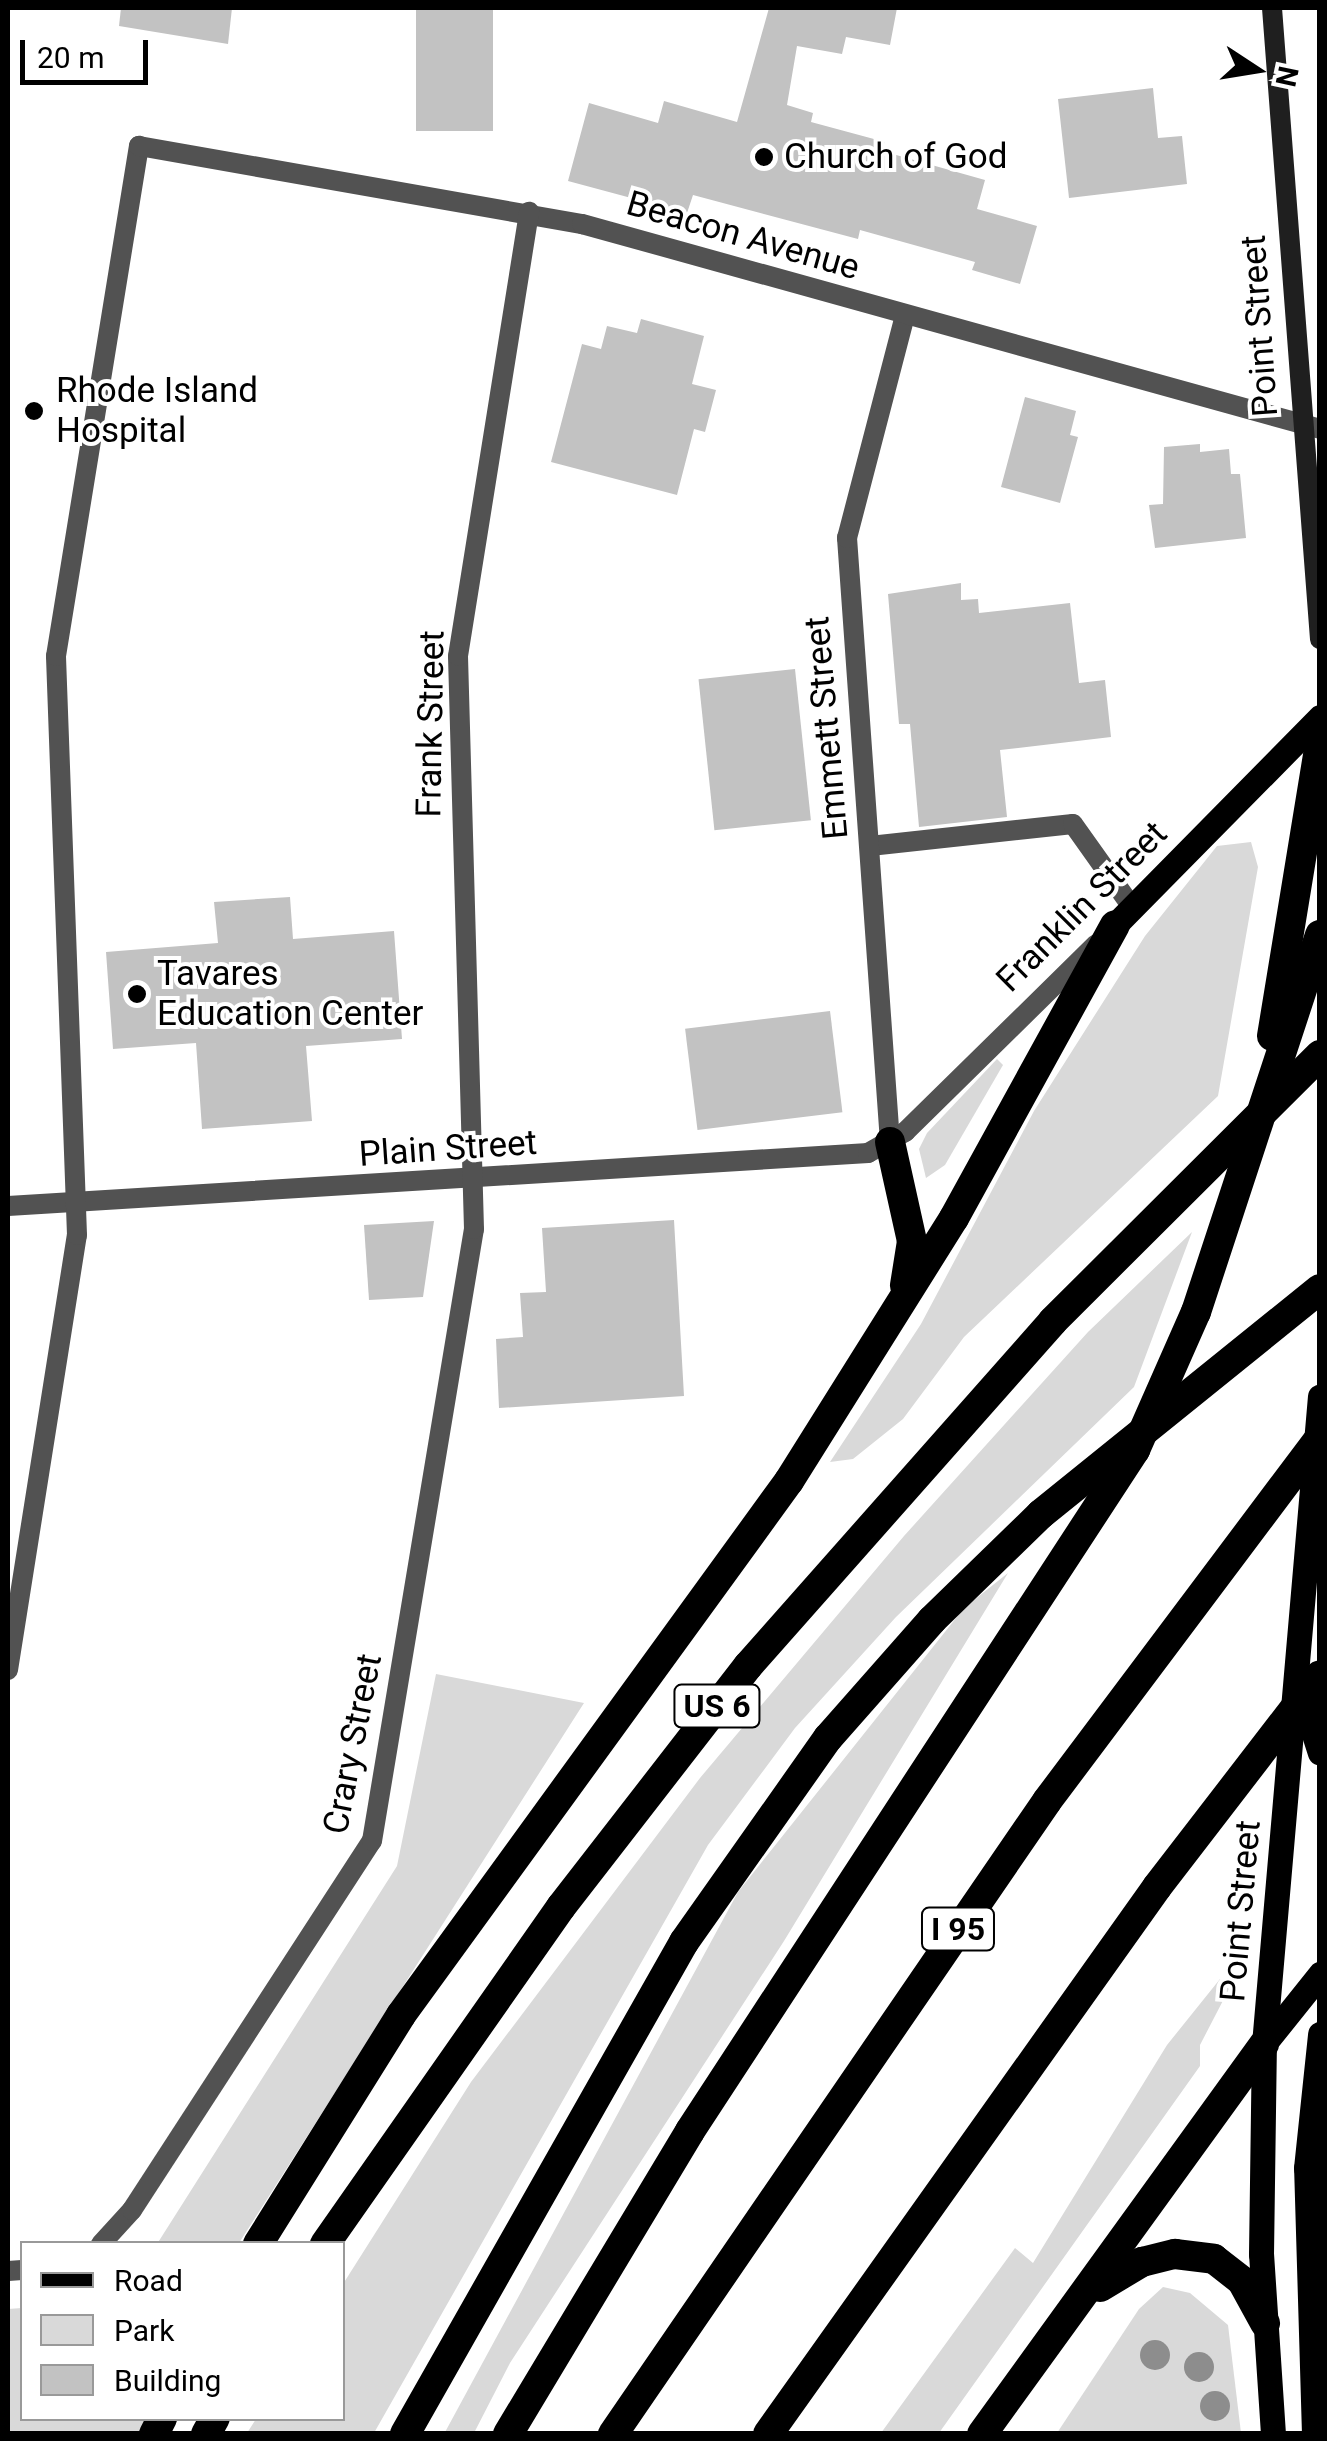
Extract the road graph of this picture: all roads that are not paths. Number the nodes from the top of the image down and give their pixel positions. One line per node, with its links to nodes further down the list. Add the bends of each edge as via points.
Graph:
1 (1272, 8): 4 (street, Point Street)
2 (529, 212): 3 (street, Beacon Avenue); 14 (street, Frank Street, via 458,656); 15 (street, Beacon Avenue, via 139,146 56,656)
3 (905, 315): 4 (street, Beacon Avenue); 8 (street, Emmett Street, via 847,538)
4 (1311, 428): 5 (street, Point Street)
5 (1320, 639)
6 (1320, 717): 9 (main road, Franklin Street)
7 (1320, 743): 12 (highway)
8 (870, 846): 9 (street, via 1073,824); 13 (street, Emmett Street)
9 (1123, 916): 13 (street, Franklin Street); 18 (highway)
10 (1320, 935): 12 (highway)
11 (1320, 1055): 29 (highway, US 6, via 1054,1321 748,1666 560,1907)
12 (1256, 1132): 35 (highway, via 1196,1312 1135,1450 690,2131)
13 (890, 1142): 14 (street, Plain Street, via 820,1160); 18 (highway, via 912,1241)
14 (471, 1182): 15 (street, Plain Street); 27 (street, Crary Street, via 474,1229 372,1841 132,2210)
15 (76, 1202): 16 (street, Plain Street); 21 (street)
16 (8, 1206)
17 (1320, 1289): 34 (highway, via 1027,1527 828,1738 684,1942)
18 (896, 1313): 28 (highway, via 733,1562 401,2015)
19 (1320, 1396): 22 (main road, Point Street)
20 (1320, 1437): 36 (highway, I 95, via 1047,1800)
21 (8, 1670)
22 (1310, 1675): 23 (main road); 26 (main road, Point Street, via 1271,1932); 30 (highway)
23 (1320, 1753)
24 (1320, 1974): 26 (main road)
25 (1320, 2034): 42 (main road, via 1306,2168)
26 (1264, 2044): 31 (highway); 32 (main road, Point Street)
27 (104, 2241)
28 (260, 2241)
29 (328, 2241)
30 (885, 2270): 37 (highway); 38 (highway)
31 (1089, 2294): 32 (highway, via 1142,2262 1175,2254 1214,2260 1242,2282); 33 (highway)
32 (1266, 2324): 41 (main road, Point Street)
33 (1045, 2356): 39 (highway); 40 (highway)
34 (405, 2434)
35 (508, 2434)
36 (613, 2434)
37 (768, 2434)
38 (793, 2434)
39 (982, 2434)
40 (1007, 2434)
41 (1273, 2434)
42 (1314, 2434)

